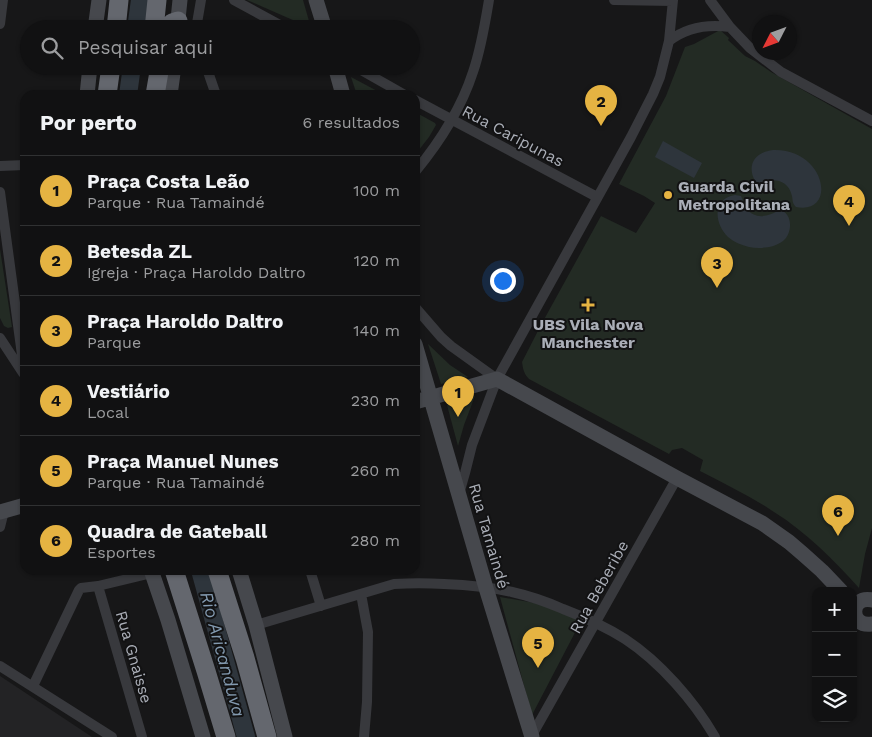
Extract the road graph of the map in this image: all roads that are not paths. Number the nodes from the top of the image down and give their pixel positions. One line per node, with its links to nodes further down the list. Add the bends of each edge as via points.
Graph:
1 (3, 0): 22 (street)
2 (99, 0): 14 (street)
3 (106, 0): 15 (highway)
4 (119, 0): 16 (highway)
5 (157, 0): 17 (highway)
6 (180, 0): 18 (street)
7 (201, 0): 19 (street)
8 (234, 0): 20 (street)
9 (316, 0): 21 (street)
10 (488, 0): 44 (street, via 473,74)
11 (614, 0): 13 (street)
12 (710, 0): 23 (street)
13 (673, 1): 24 (street)
14 (96, 20)
15 (106, 20)
16 (117, 20)
17 (155, 20)
18 (175, 20)
19 (198, 20)
20 (271, 20)
21 (322, 20)
22 (0, 24)
23 (730, 27): 24 (street, via 694,28); 45 (street, via 750,48 781,72)
24 (669, 41): 50 (street, via 653,94)
25 (89, 75): 34 (street)
26 (107, 75): 35 (highway)
27 (110, 75): 36 (highway)
28 (148, 75): 37 (highway)
29 (158, 75): 38 (highway)
30 (173, 75): 39 (street)
31 (209, 75): 40 (street)
32 (337, 75): 41 (street)
33 (370, 75): 42 (street)
34 (88, 90)
35 (108, 90)
36 (108, 90)
37 (146, 90)
38 (156, 90)
39 (171, 90)
40 (214, 90)
41 (342, 90)
42 (396, 90)
43 (420, 103): 44 (street, Rua Caripunas)
44 (451, 120): 48 (street); 50 (street, Rua Caripunas)
45 (872, 121)
46 (20, 165): 47 (street)
47 (0, 166)
48 (420, 166)
49 (0, 192): 51 (street)
50 (597, 197): 57 (street)
51 (0, 202): 54 (street)
52 (420, 312): 57 (street, via 446,341)
53 (0, 338): 56 (street)
54 (20, 341)
55 (420, 361): 58 (street, Rua Tamaindé)
56 (20, 368)
57 (497, 378): 58 (street); 60 (street); 61 (street, via 472,445)
58 (431, 398): 59 (street); 61 (street, Rua Tamaindé)
59 (420, 401)
60 (677, 478): 72 (street, via 762,523 789,542); 78 (street, Rua Beberibe)
61 (459, 495): 73 (street, Rua Tamaindé)
62 (20, 506): 63 (street)
63 (2, 511): 64 (street)
64 (0, 527)
65 (140, 575): 71 (street)
66 (153, 575): 86 (street)
67 (176, 575): 87 (highway)
68 (219, 575): 88 (highway)
69 (241, 575): 80 (street)
70 (312, 575): 77 (street)
71 (98, 586): 83 (street, via 79,590); 85 (street, Rua Gnaisse)
72 (837, 587)
73 (486, 588): 74 (street, via 411,583 394,584); 78 (street, via 543,601); 91 (street, Rua Tamaindé)
74 (361, 594): 77 (street); 90 (street, via 368,632)
75 (872, 600): 76 (street, via 865,599)
76 (857, 604)
77 (321, 606): 80 (street)
78 (596, 623): 91 (street, Rua Beberibe); 92 (street, via 646,655 677,685)
79 (868, 624): 81 (street)
80 (256, 625): 89 (street)
81 (872, 638)
82 (0, 666): 83 (street)
83 (33, 686): 84 (street)
84 (112, 737)
85 (142, 737)
86 (203, 737)
87 (226, 737)
88 (267, 737)
89 (286, 737)
90 (364, 737)
91 (532, 737)
92 (715, 737)

